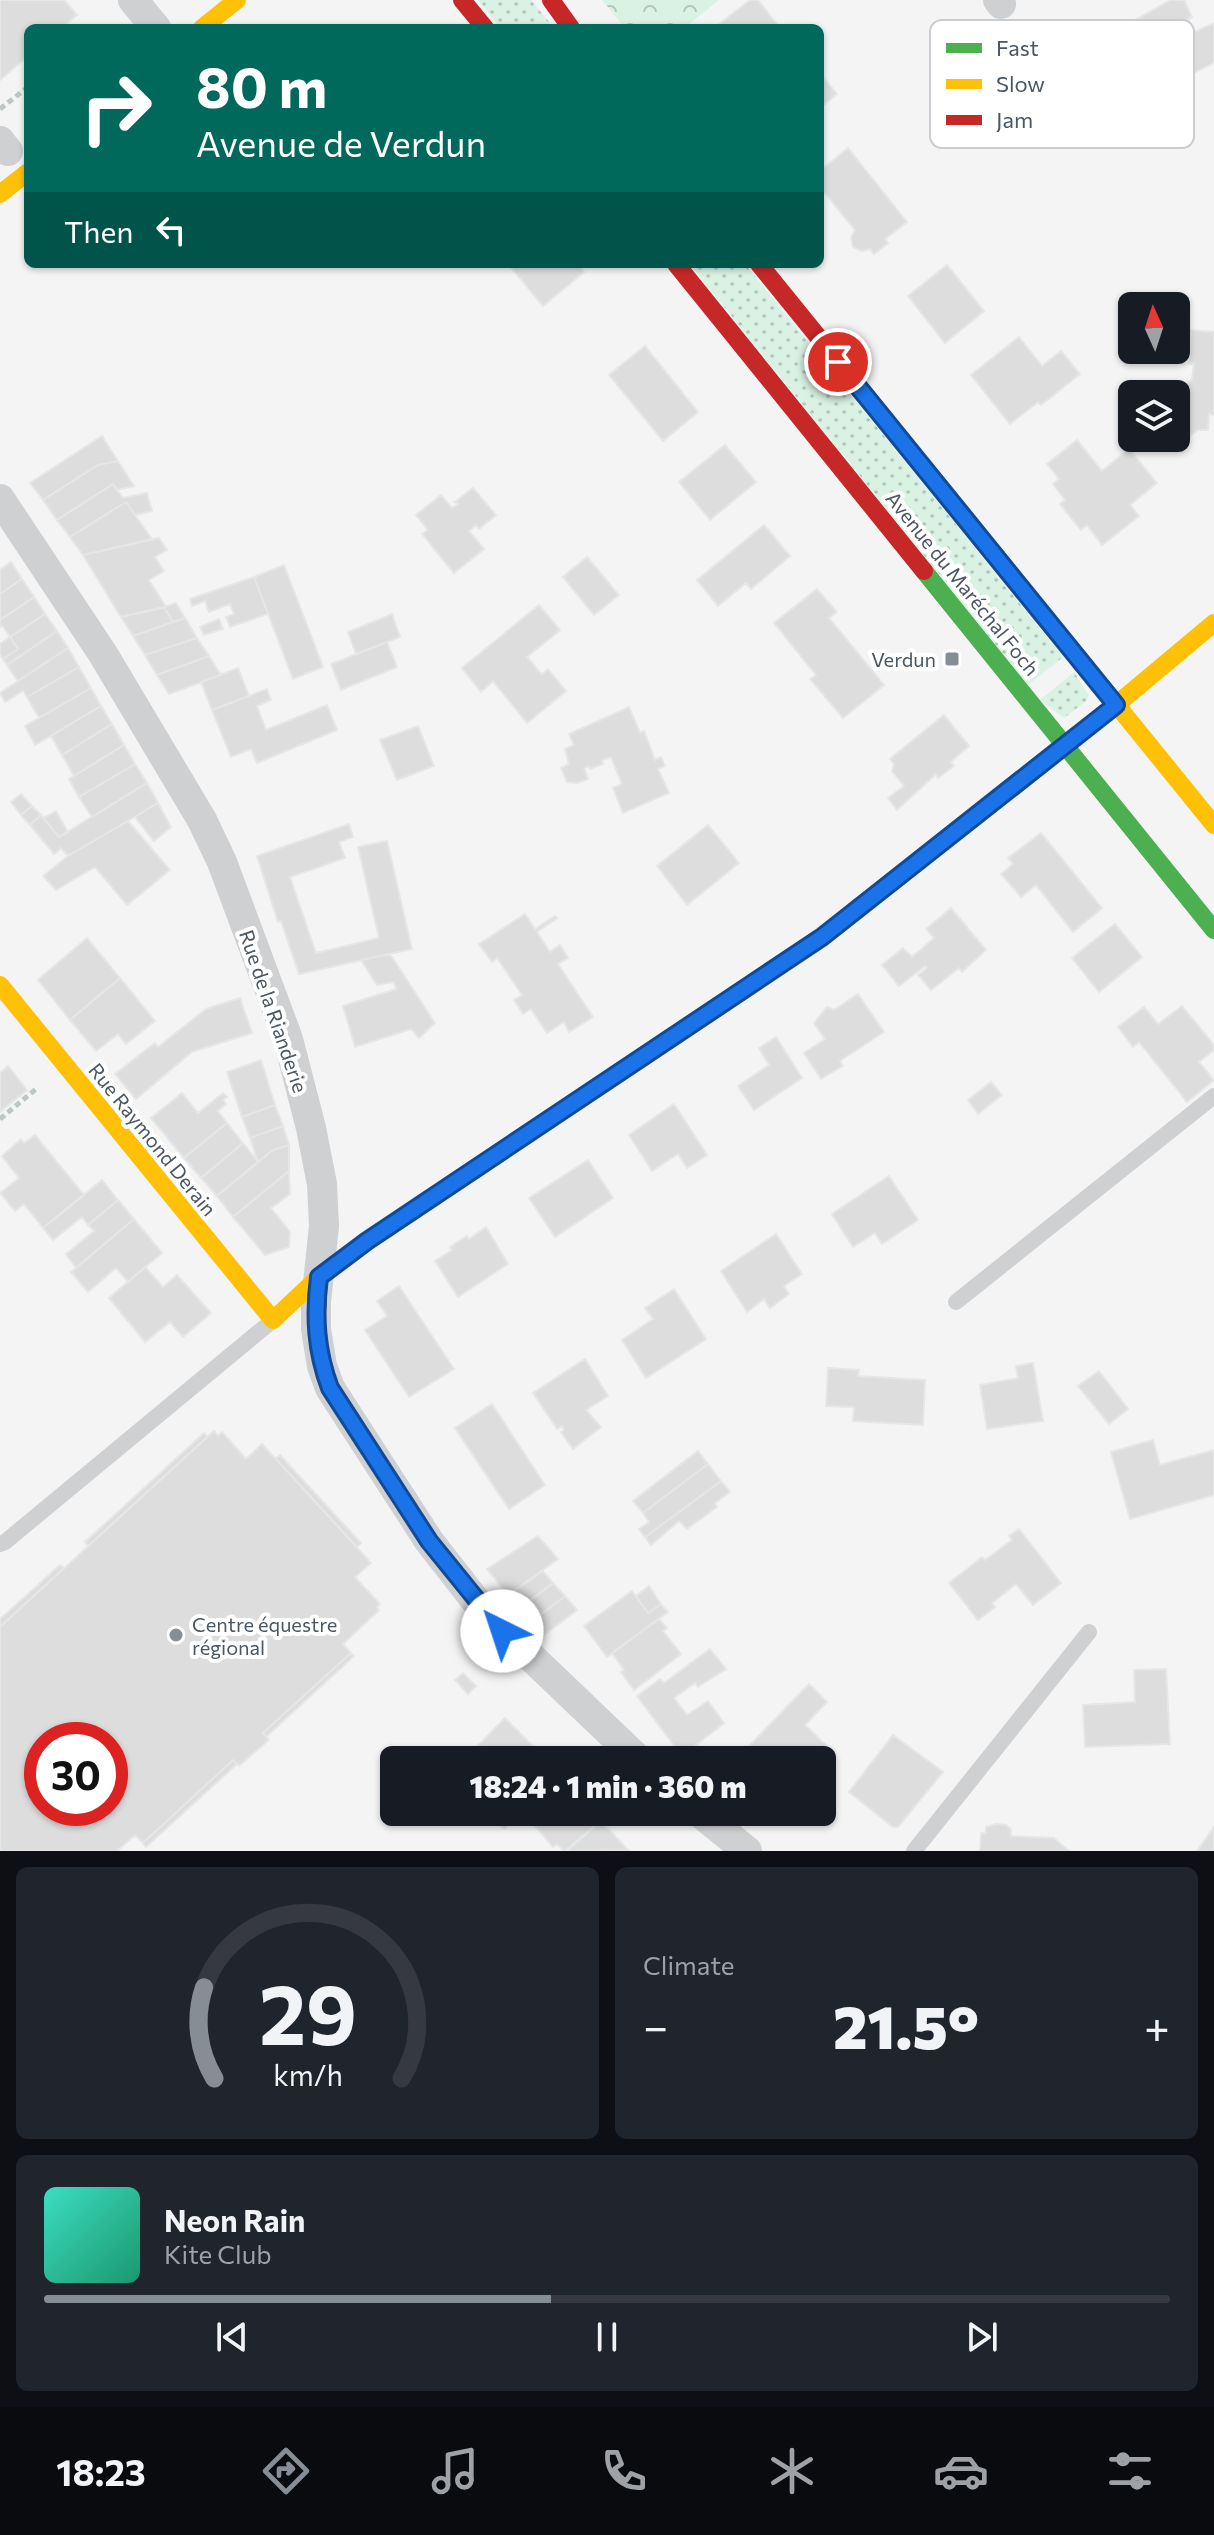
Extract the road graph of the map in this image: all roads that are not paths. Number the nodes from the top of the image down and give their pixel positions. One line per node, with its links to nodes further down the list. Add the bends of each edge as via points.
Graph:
1 (133, 0): 5 (street)
2 (237, 0): 6 (street)
3 (462, 0): 7 (street)
4 (551, 0): 8 (street)
5 (153, 24)
6 (207, 24)
7 (482, 24)
8 (568, 24)
9 (12, 155): 10 (street)
10 (0, 194)
11 (679, 268): 16 (street, Avenue du Maréchal Foch)
12 (762, 268): 15 (street, Avenue du Maréchal Foch)
13 (0, 499): 21 (street, Rue de la Rianderie, via 103,654 213,841 288,1039 304,1099 322,1184)
14 (1214, 623): 15 (street)
15 (1116, 705): 16 (street); 17 (street, Avenue du Maréchal Foch)
16 (1064, 745): 18 (street, Avenue du Maréchal Foch); 21 (street, via 822,937)
17 (1214, 825)
18 (1214, 930)
19 (0, 985): 23 (street, Rue Raymond Derain)
20 (1214, 1096): 22 (lane)
21 (319, 1277): 23 (street); 26 (street, Rue de la Rianderie, via 316,1329 330,1388 421,1529 486,1614)
22 (956, 1302)
23 (273, 1320): 24 (lane)
24 (0, 1544)
25 (1089, 1632): 29 (lane)
26 (624, 1746)
27 (716, 1826): 28 (street)
28 (747, 1851)
29 (914, 1851)

